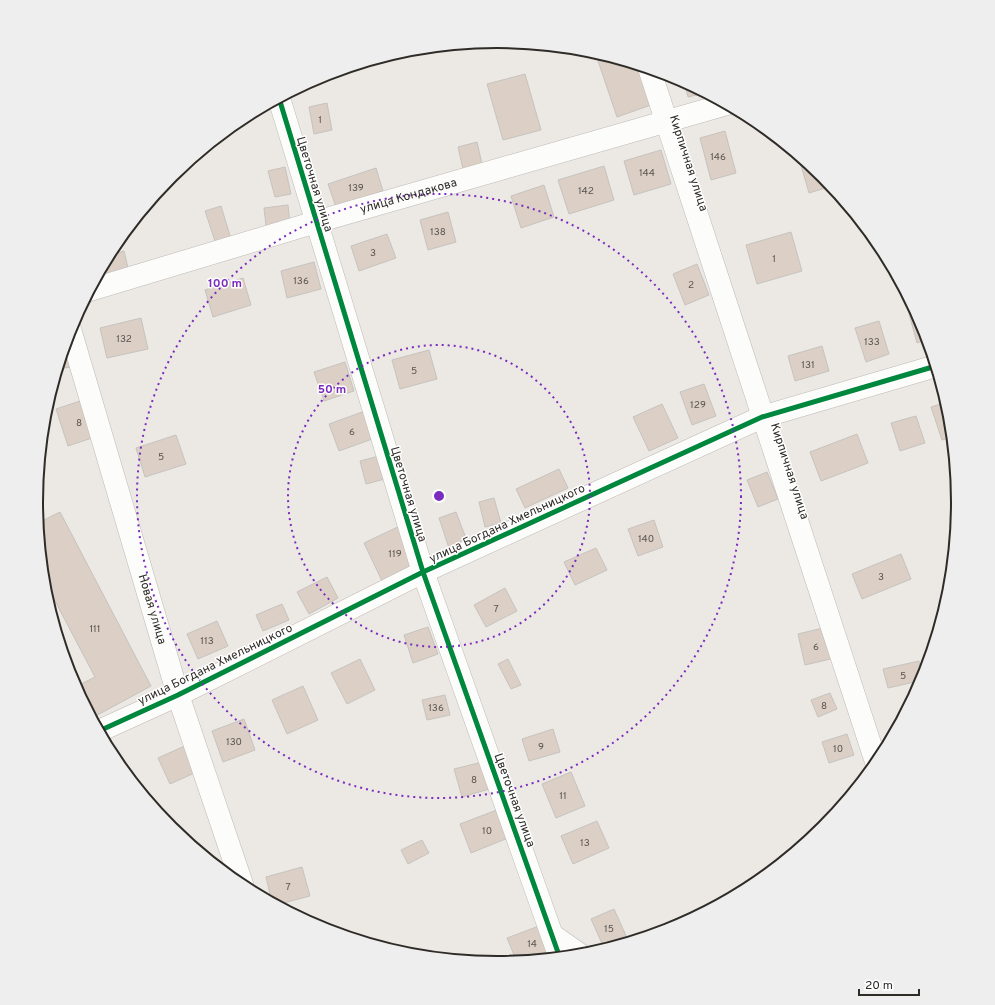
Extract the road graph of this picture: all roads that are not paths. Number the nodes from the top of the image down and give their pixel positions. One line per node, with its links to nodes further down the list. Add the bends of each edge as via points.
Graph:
1 (651, 75): 4 (street, Кирпичная улица)
2 (281, 103): 5 (street, Цветочная улица)
3 (720, 106): 4 (street, улица Кондакова)
4 (666, 122): 5 (street, улица Кондакова); 9 (street, Кирпичная улица)
5 (316, 222): 6 (street, улица Кондакова); 10 (street, Цветочная улица)
6 (97, 288)
7 (74, 340): 11 (street, Новая улица)
8 (932, 367): 9 (street, улица Богдана Хмельницкого)
9 (762, 417): 10 (street, улица Богдана Хмельницкого); 13 (street, Кирпичная улица)
10 (423, 572): 11 (street, улица Богдана Хмельницкого); 15 (street, Цветочная улица)
11 (178, 695): 12 (street, улица Богдана Хмельницкого); 14 (street, Новая улица)
12 (103, 729)
13 (874, 756)
14 (239, 876)
15 (552, 935): 16 (street); 17 (street, Цветочная улица)
16 (574, 950)
17 (558, 953)

